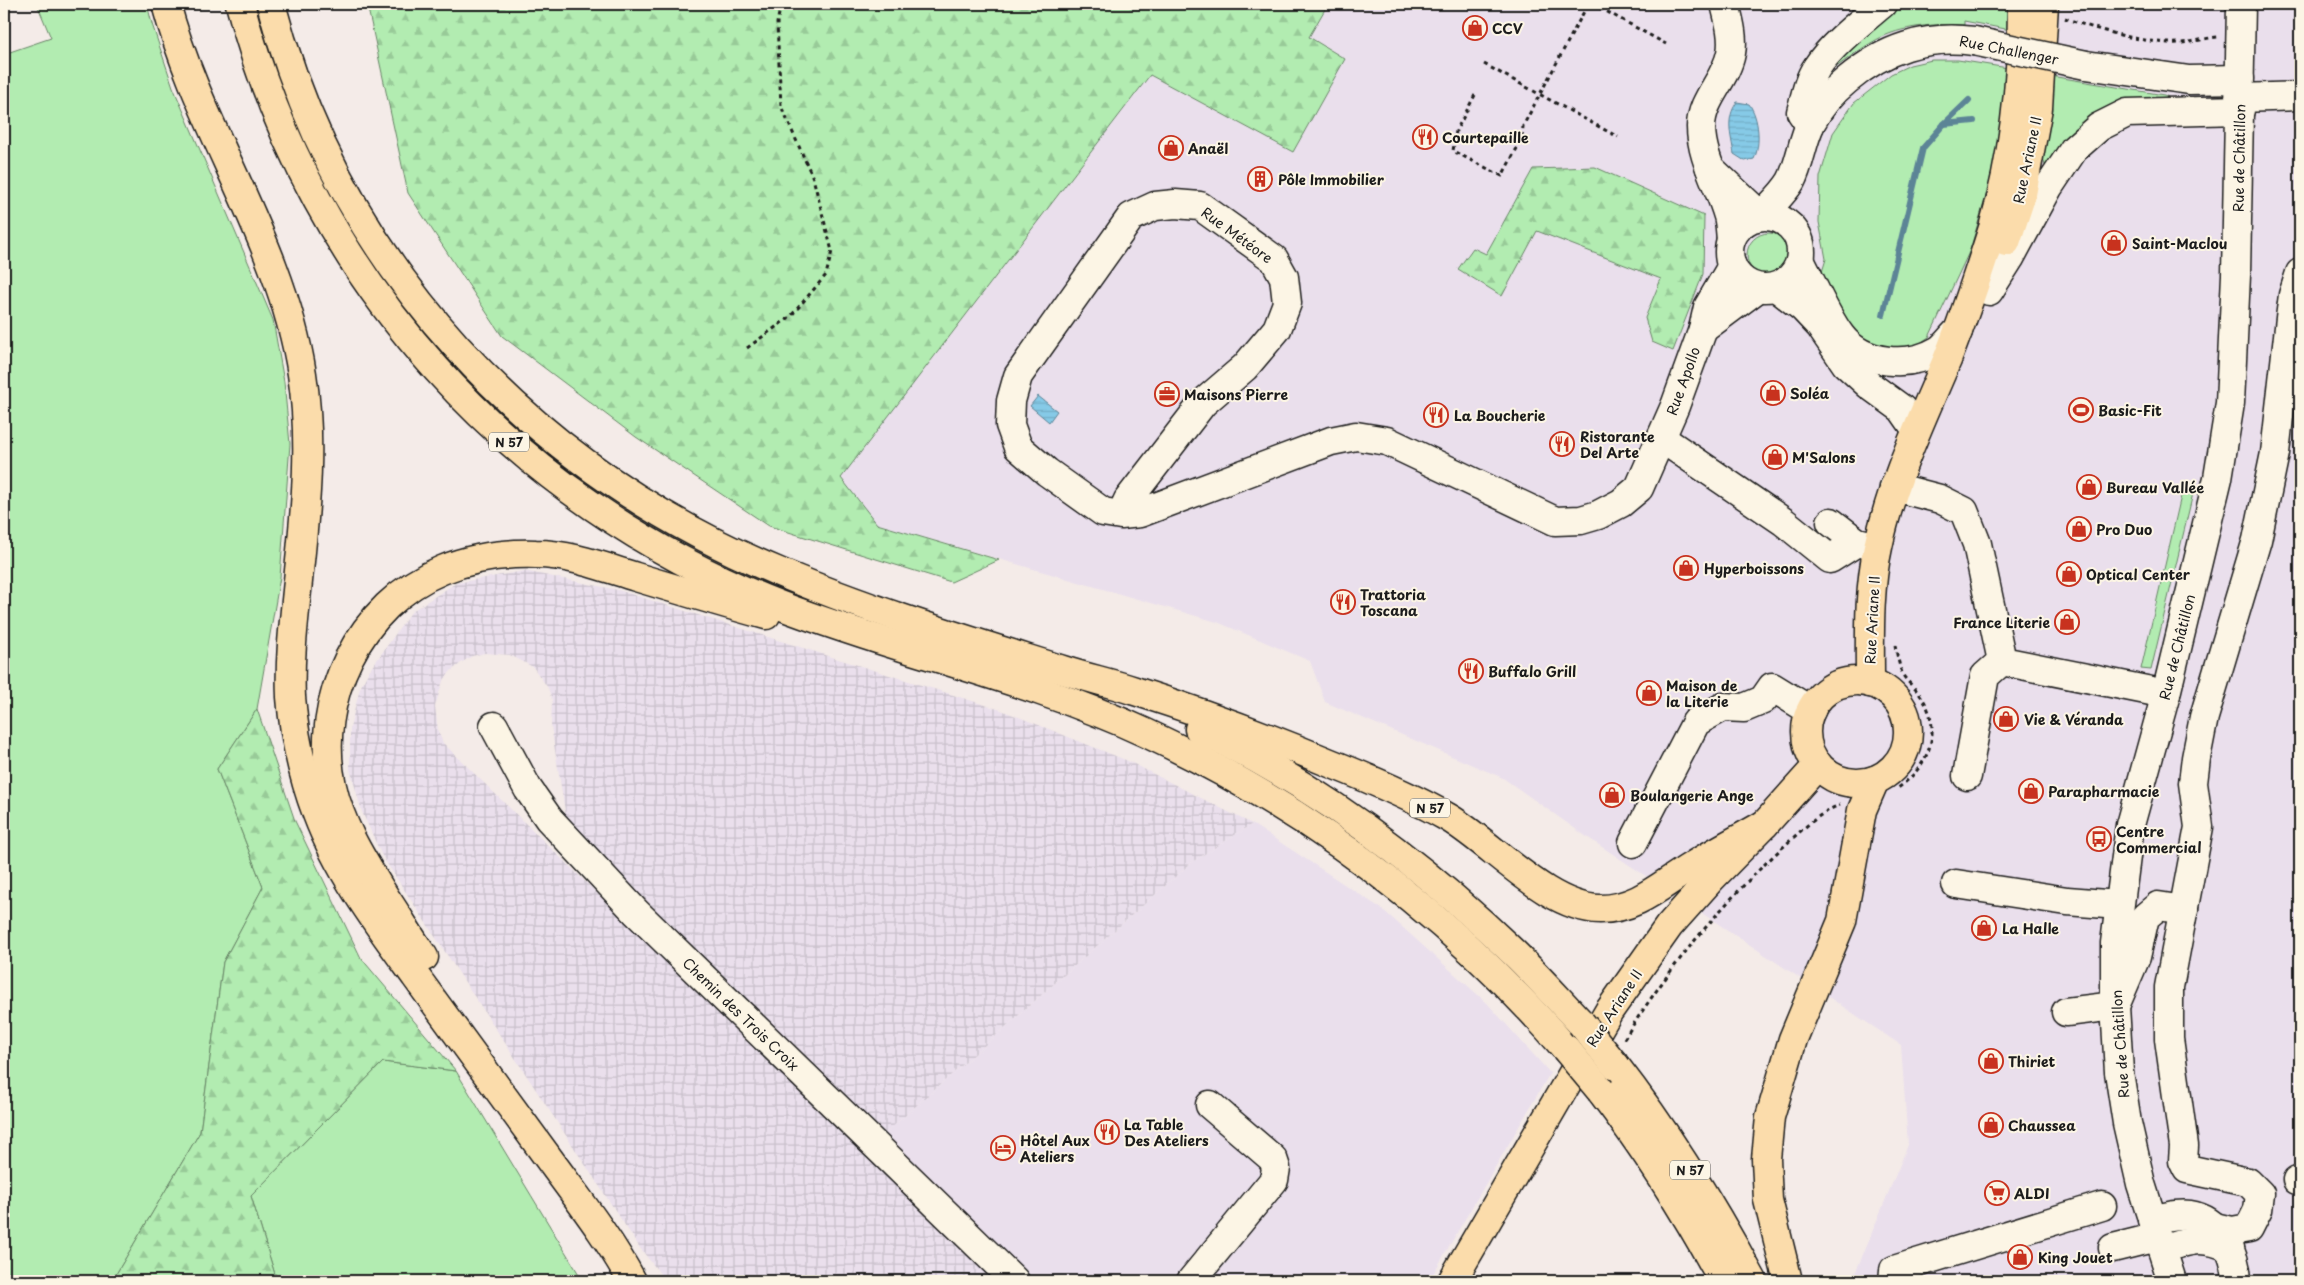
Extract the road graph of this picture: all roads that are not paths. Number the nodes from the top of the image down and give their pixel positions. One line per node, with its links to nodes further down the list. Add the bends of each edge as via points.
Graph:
1 (166, 4): 51 (main road, via 188,72 275,273 302,370 308,474 293,628 291,695 300,756 316,812 336,856 396,950 588,1214)
2 (240, 4): 30 (main road, N 57, via 284,132 315,197 348,253 396,321 435,368 517,450 594,508 694,567 819,620)
3 (271, 4): 31 (main road, N 57, via 312,121 332,166 371,234 441,330 493,386 551,438 642,503 753,561 826,591)
4 (1726, 4): 11 (street, via 1732,37 1730,54 1725,70 1703,108 1701,128)
5 (1882, 4): 10 (street, via 1817,67 1801,112)
6 (2241, 4): 8 (street, Rue de Châtillon)
7 (2037, 6): 18 (main road, Rue Ariane II, via 2038,108 2022,194); 20 (main road, Rue Ariane II, via 1993,227)
8 (2240, 95): 9 (street); 10 (street, Rue Challenger, bridge, via 2189,80 2086,65 1974,41 1934,39 1909,44 1864,66 1823,103); 18 (street, via 2127,113 2099,127 2074,148); 33 (street, Rue de Châtillon, via 2230,403 2218,478)
9 (2300, 96)
10 (1810, 125): 12 (street, Rue Challenger, via 1791,181)
11 (1710, 168): 12 (street); 13 (street, via 1728,216)
12 (1762, 216): 13 (street, via 1744,223); 14 (street, via 1779,218 1793,228 1801,244)
13 (1731, 238): 15 (street, via 1729,257)
14 (1801, 262): 17 (street, via 1792,278); 20 (street, via 1841,337 1861,354 1888,361 1915,359 1940,350)
15 (1732, 266): 17 (street, via 1743,280); 19 (street, Rue Apollo, via 1708,307)
16 (2300, 273): 43 (street, via 2292,303 2275,453 2260,524 2245,585 2204,717 2196,758 2193,783 2199,827)
17 (1767, 288): 19 (street); 22 (street, via 1803,308 1820,326 1846,364 1902,409)
18 (1989, 291): 21 (main road, Rue Ariane II)
19 (1702, 329): 23 (street, Rue Apollo)
20 (1958, 330): 21 (main road, Rue Ariane II)
21 (1946, 361): 22 (main road, Rue Ariane II)
22 (1916, 429): 24 (main road, Rue Ariane II)
23 (1661, 438): 25 (street, Rue Apollo); 28 (street, via 1784,522 1830,559)
24 (1894, 487): 28 (main road, Rue Ariane II); 29 (street, via 1940,499 1964,511 1976,544)
25 (1639, 488): 26 (street, Rue Météore, via 1621,503 1598,515 1555,521 1387,441 1356,436 1331,440 1140,513)
26 (1122, 515): 26 (street, Rue Météore, via 1102,512 1018,447 1010,425 1011,402 1018,376 1131,218 1156,206 1200,206 1274,259 1284,277 1287,303 1277,329 1245,367 1203,403 1128,500)
27 (1831, 522): 28 (street)
28 (1868, 545): 32 (main road, Rue Ariane II)
29 (2002, 660): 33 (street); 37 (street, via 1985,676)
30 (973, 670): 52 (main road, via 731,606 581,560 538,554 478,559 441,570 421,581 376,618 346,662 331,708 328,757 336,802 354,844 426,961); 56 (main road, N 57, bridge, via 1141,730 1201,760 1312,825 1378,871 1454,934 1528,1005 1566,1049 1638,1140)
31 (1067, 672): 39 (main road, N 57, via 1207,716 1328,762 1425,805 1483,841 1543,887 1580,906 1608,909 1652,895 1688,868); 57 (main road, N 57, bridge, via 1141,701 1275,769 1399,853 1460,903 1514,952 1581,1023 1618,1055 1723,1224)
32 (1870, 683): 34 (main road, via 1856,681 1829,690); 38 (main road, via 1882,688 1897,702 1907,720 1906,747)
33 (2166, 694): 42 (street, Rue de Châtillon, via 2130,824)
34 (1811, 711): 36 (main road, via 1806,733); 40 (street, via 1772,687 1763,700 1744,708 1723,707 1696,722)
35 (494, 726): 53 (street, Chemin des Trois Croix, via 528,789 549,819 636,912)
36 (1818, 765): 38 (main road, via 1839,780); 39 (main road, Rue Ariane II)
37 (1967, 776)
38 (1883, 787): 58 (main road, via 1862,810 1842,921 1793,1039 1770,1116 1766,1159 1768,1200)
39 (1765, 824): 55 (main road, Rue Ariane II, via 1669,926 1609,1011)
40 (1633, 843)
41 (1956, 884): 42 (street, via 2067,901)
42 (2119, 905): 44 (street, Rue de Châtillon)
43 (2184, 910): 44 (street, via 2158,906 2145,916 2136,957); 49 (street, via 2169,987 2169,1039 2184,1146 2183,1161 2187,1169 2248,1182 2260,1194 2258,1210 2249,1228 2232,1231)
44 (2115, 1006): 45 (street); 48 (street, Rue de Châtillon, via 2119,1072 2127,1123)
45 (2066, 1012)
46 (1210, 1105): 54 (street, via 1273,1159 1276,1168 1274,1180)
47 (2102, 1206): 59 (street, via 1894,1270)
48 (2157, 1236): 49 (street, via 2173,1215 2195,1216); 50 (street); 60 (street, Rue de Châtillon)
49 (2222, 1237): 61 (street, via 2236,1265)
50 (2113, 1248)
51 (632, 1281)
52 (653, 1281)
53 (1015, 1281)
54 (1191, 1281)
55 (1452, 1281)
56 (1723, 1281)
57 (1753, 1281)
58 (1788, 1281)
59 (1893, 1281)
60 (2172, 1281)
61 (2237, 1281)

